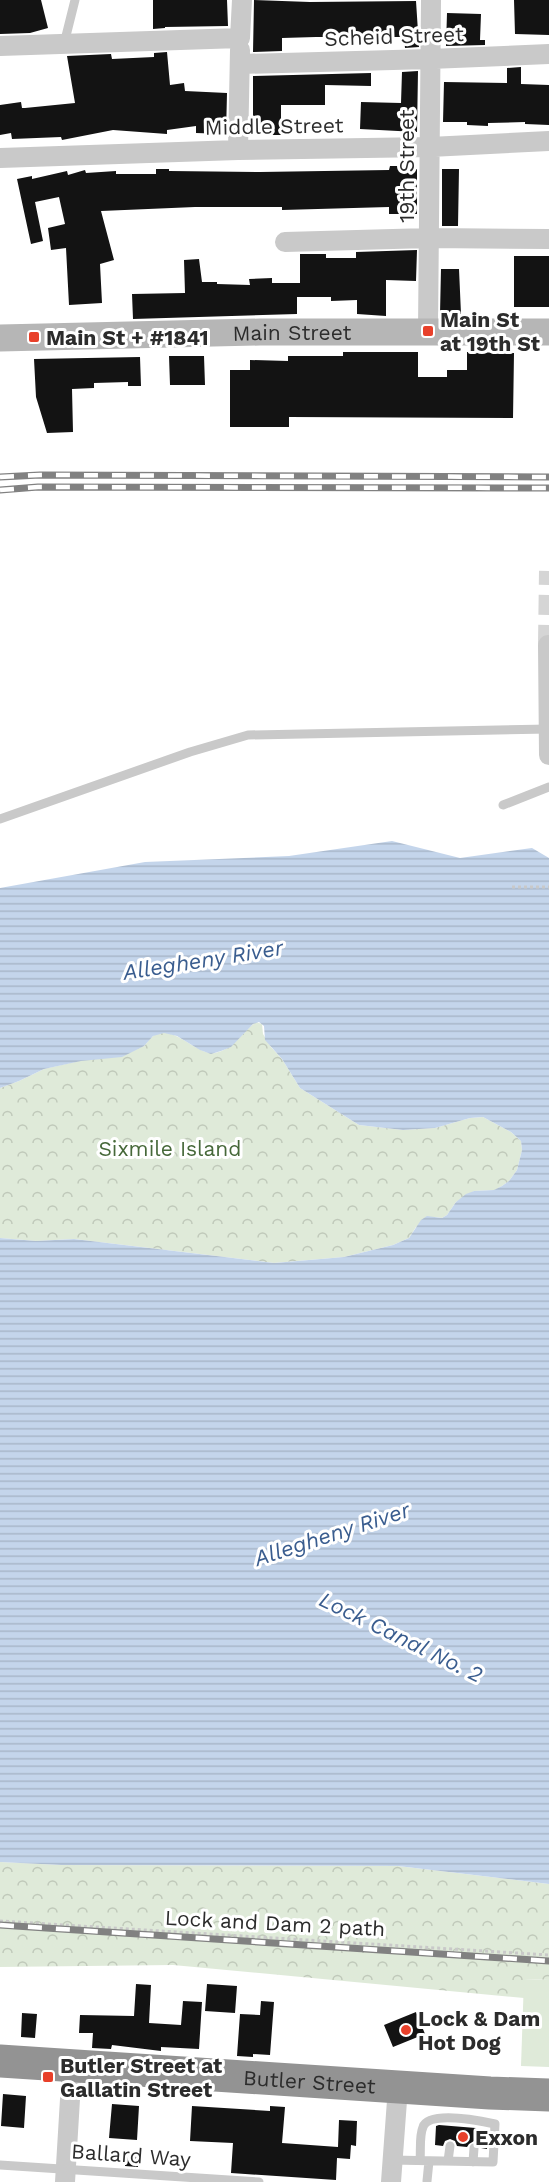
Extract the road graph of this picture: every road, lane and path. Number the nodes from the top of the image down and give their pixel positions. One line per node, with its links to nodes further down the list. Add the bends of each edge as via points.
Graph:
1 (75, 0): 5 (lane)
2 (242, 0): 4 (street)
3 (431, 0): 8 (street, 19th Street)
4 (240, 38): 5 (street); 9 (street)
5 (64, 44): 6 (street)
6 (0, 46)
7 (549, 54): 8 (street, Scheid Street)
8 (430, 59): 9 (street, Scheid Street); 11 (street, 19th Street)
9 (240, 64): 12 (street)
10 (549, 141): 11 (street, Middle Street)
11 (430, 147): 12 (street, Middle Street); 14 (street, 19th Street)
12 (238, 150): 13 (street, Middle Street)
13 (0, 159)
14 (429, 238): 15 (street); 16 (street); 17 (street, 19th Street)
15 (549, 239)
16 (285, 242)
17 (428, 331): 18 (main road, Main Street); 19 (main road, Main Street)
18 (549, 332)
19 (0, 338)
20 (548, 645): 21 (street)
21 (549, 729): 22 (street); 25 (lane, via 248,735)
22 (549, 755)
23 (549, 787): 24 (lane)
24 (503, 805)
25 (0, 819)
26 (512, 887): 27 (path)
27 (549, 887)
28 (0, 1921): 29 (path, Lock and Dam 2 path)
29 (549, 1955)
30 (0, 2061): 31 (highway, Butler Street)
31 (72, 2066): 32 (highway, Butler Street); 42 (street)
32 (398, 2087): 34 (highway, Butler Street); 37 (street)
33 (545, 2095): 34 (highway, Butler Street)
34 (484, 2112): 38 (lane, via 453,2122 438,2117 428,2120 423,2127); 40 (lane, via 495,2124 493,2162)
35 (450, 2146): 39 (lane)
36 (474, 2148): 40 (lane)
37 (392, 2160): 38 (lane); 45 (street)
38 (424, 2161): 39 (lane); 43 (lane)
39 (448, 2161): 40 (lane)
40 (472, 2162)
41 (0, 2165): 42 (lane, Ballard Way)
42 (66, 2175): 44 (lane, Ballard Way)
43 (427, 2181)
44 (259, 2182)
45 (391, 2182)

